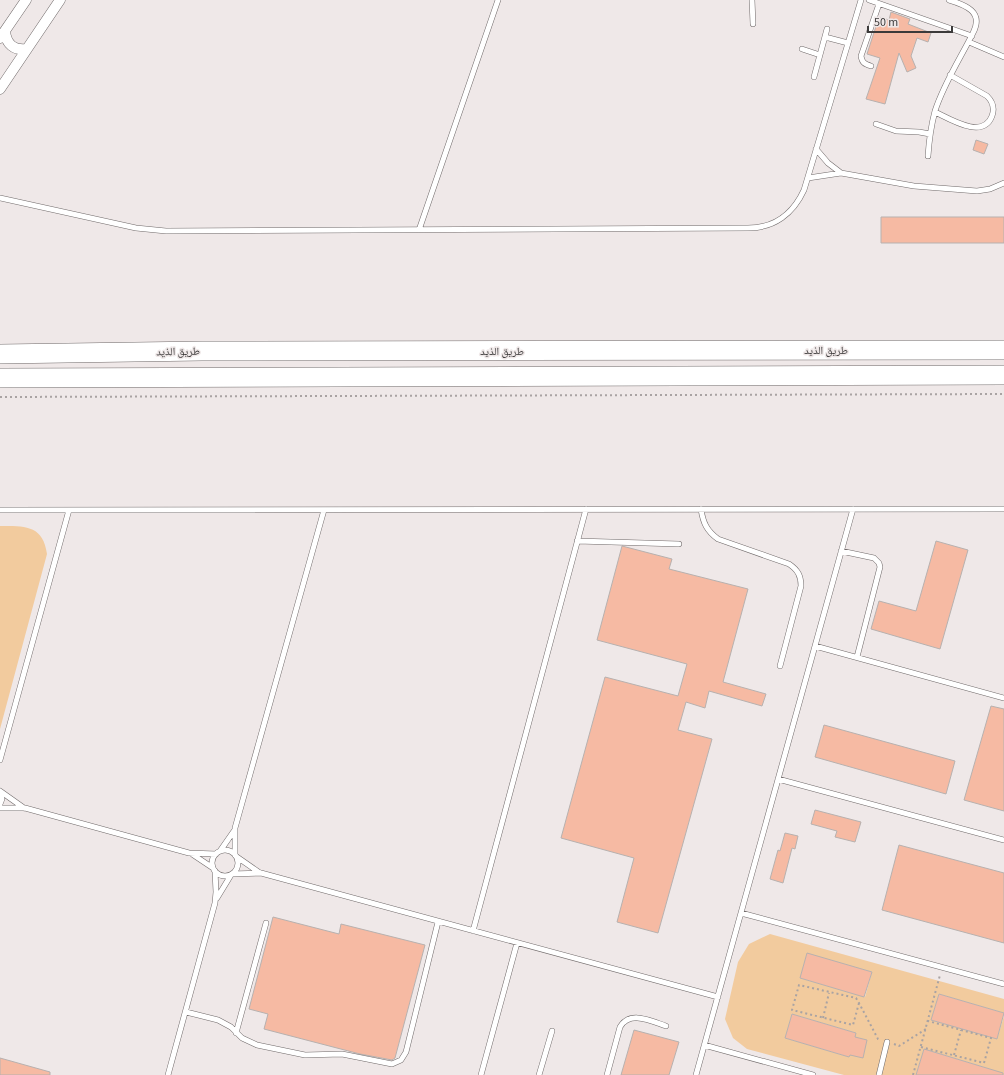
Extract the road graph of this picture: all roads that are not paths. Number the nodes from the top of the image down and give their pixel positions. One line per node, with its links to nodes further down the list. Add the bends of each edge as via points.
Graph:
1 (26, 0): 11 (street)
2 (60, 0): 16 (street)
3 (498, 0): 33 (lane)
4 (752, 0): 9 (lane)
5 (861, 0): 15 (lane)
6 (869, 0): 8 (lane)
7 (949, 0): 12 (lane, via 967,6 973,12 976,25)
8 (879, 4): 12 (lane); 20 (lane, via 861,56 865,64)
9 (753, 24)
10 (827, 29): 13 (lane)
11 (2, 35): 16 (street, via 13,47)
12 (972, 36): 14 (lane)
13 (825, 37): 15 (lane); 18 (lane)
14 (969, 42): 19 (lane); 21 (lane)
15 (848, 43): 27 (lane)
16 (27, 49): 23 (street)
17 (802, 49): 18 (lane)
18 (820, 55): 22 (lane)
19 (1004, 57)
20 (871, 66)
21 (950, 76): 24 (lane); 24 (lane, via 987,96 993,108 992,117 986,125 972,127)
22 (814, 77)
23 (1, 90)
24 (935, 112): 26 (lane)
25 (876, 124): 26 (lane, via 896,131)
26 (930, 134): 28 (lane)
27 (816, 149): 29 (lane); 30 (lane)
28 (928, 156)
29 (841, 173): 30 (lane); 31 (lane, via 942,189 984,190)
30 (808, 178): 33 (lane, via 801,198 791,211 775,222 756,228)
31 (1004, 183)
32 (0, 198): 33 (lane, via 166,231)
33 (419, 230)
34 (1004, 350): 35 (highway, طريق الذيد, via 202,351)
35 (0, 354)
36 (1004, 375): 37 (highway)
37 (0, 378)
38 (701, 509): 39 (lane); 44 (lane); 50 (lane, via 705,526 718,539 789,564 799,573 801,586)
39 (853, 509): 40 (lane); 47 (lane)
40 (1004, 509)
41 (0, 510): 42 (lane)
42 (69, 510): 43 (lane); 52 (lane)
43 (324, 510): 44 (lane); 58 (lane)
44 (586, 510): 45 (lane)
45 (577, 541): 46 (lane); 70 (lane)
46 (679, 544)
47 (841, 551): 48 (lane); 49 (lane, via 874,558 880,567)
48 (815, 646): 49 (lane); 53 (lane)
49 (857, 657): 51 (lane)
50 (780, 666)
51 (1004, 698)
52 (0, 760)
53 (778, 779): 59 (lane); 67 (lane)
54 (0, 791): 55 (lane); 57 (lane)
55 (0, 804)
56 (0, 808): 57 (lane)
57 (25, 808): 61 (lane)
58 (235, 828): 60 (lane); 62 (lane)
59 (1004, 840)
60 (218, 852): 61 (lane); 62 (lane, via 228,851); 63 (lane, via 212,861)
61 (189, 853): 63 (lane)
62 (236, 856): 64 (lane); 65 (lane, via 237,868)
63 (214, 870): 65 (lane, via 222,876); 66 (lane)
64 (261, 873): 65 (lane); 68 (lane)
65 (231, 874): 66 (lane)
66 (215, 903): 74 (lane)
67 (741, 913): 72 (lane); 73 (lane)
68 (438, 922): 70 (lane); 77 (lane, via 406,1052 397,1063 387,1064 336,1054 305,1055 257,1045)
69 (266, 923): 77 (lane)
70 (473, 931): 71 (lane)
71 (517, 943): 73 (lane); 81 (lane)
72 (1004, 984)
73 (718, 997): 79 (lane)
74 (186, 1012): 77 (lane, via 218,1020); 80 (lane)
75 (666, 1026): 83 (lane, via 633,1018 623,1022)
76 (552, 1031): 82 (lane)
77 (236, 1033)
78 (886, 1042): 86 (lane)
79 (704, 1045): 84 (lane); 85 (lane)
80 (168, 1075)
81 (481, 1075)
82 (539, 1075)
83 (607, 1075)
84 (696, 1075)
85 (813, 1075)
86 (879, 1075)

